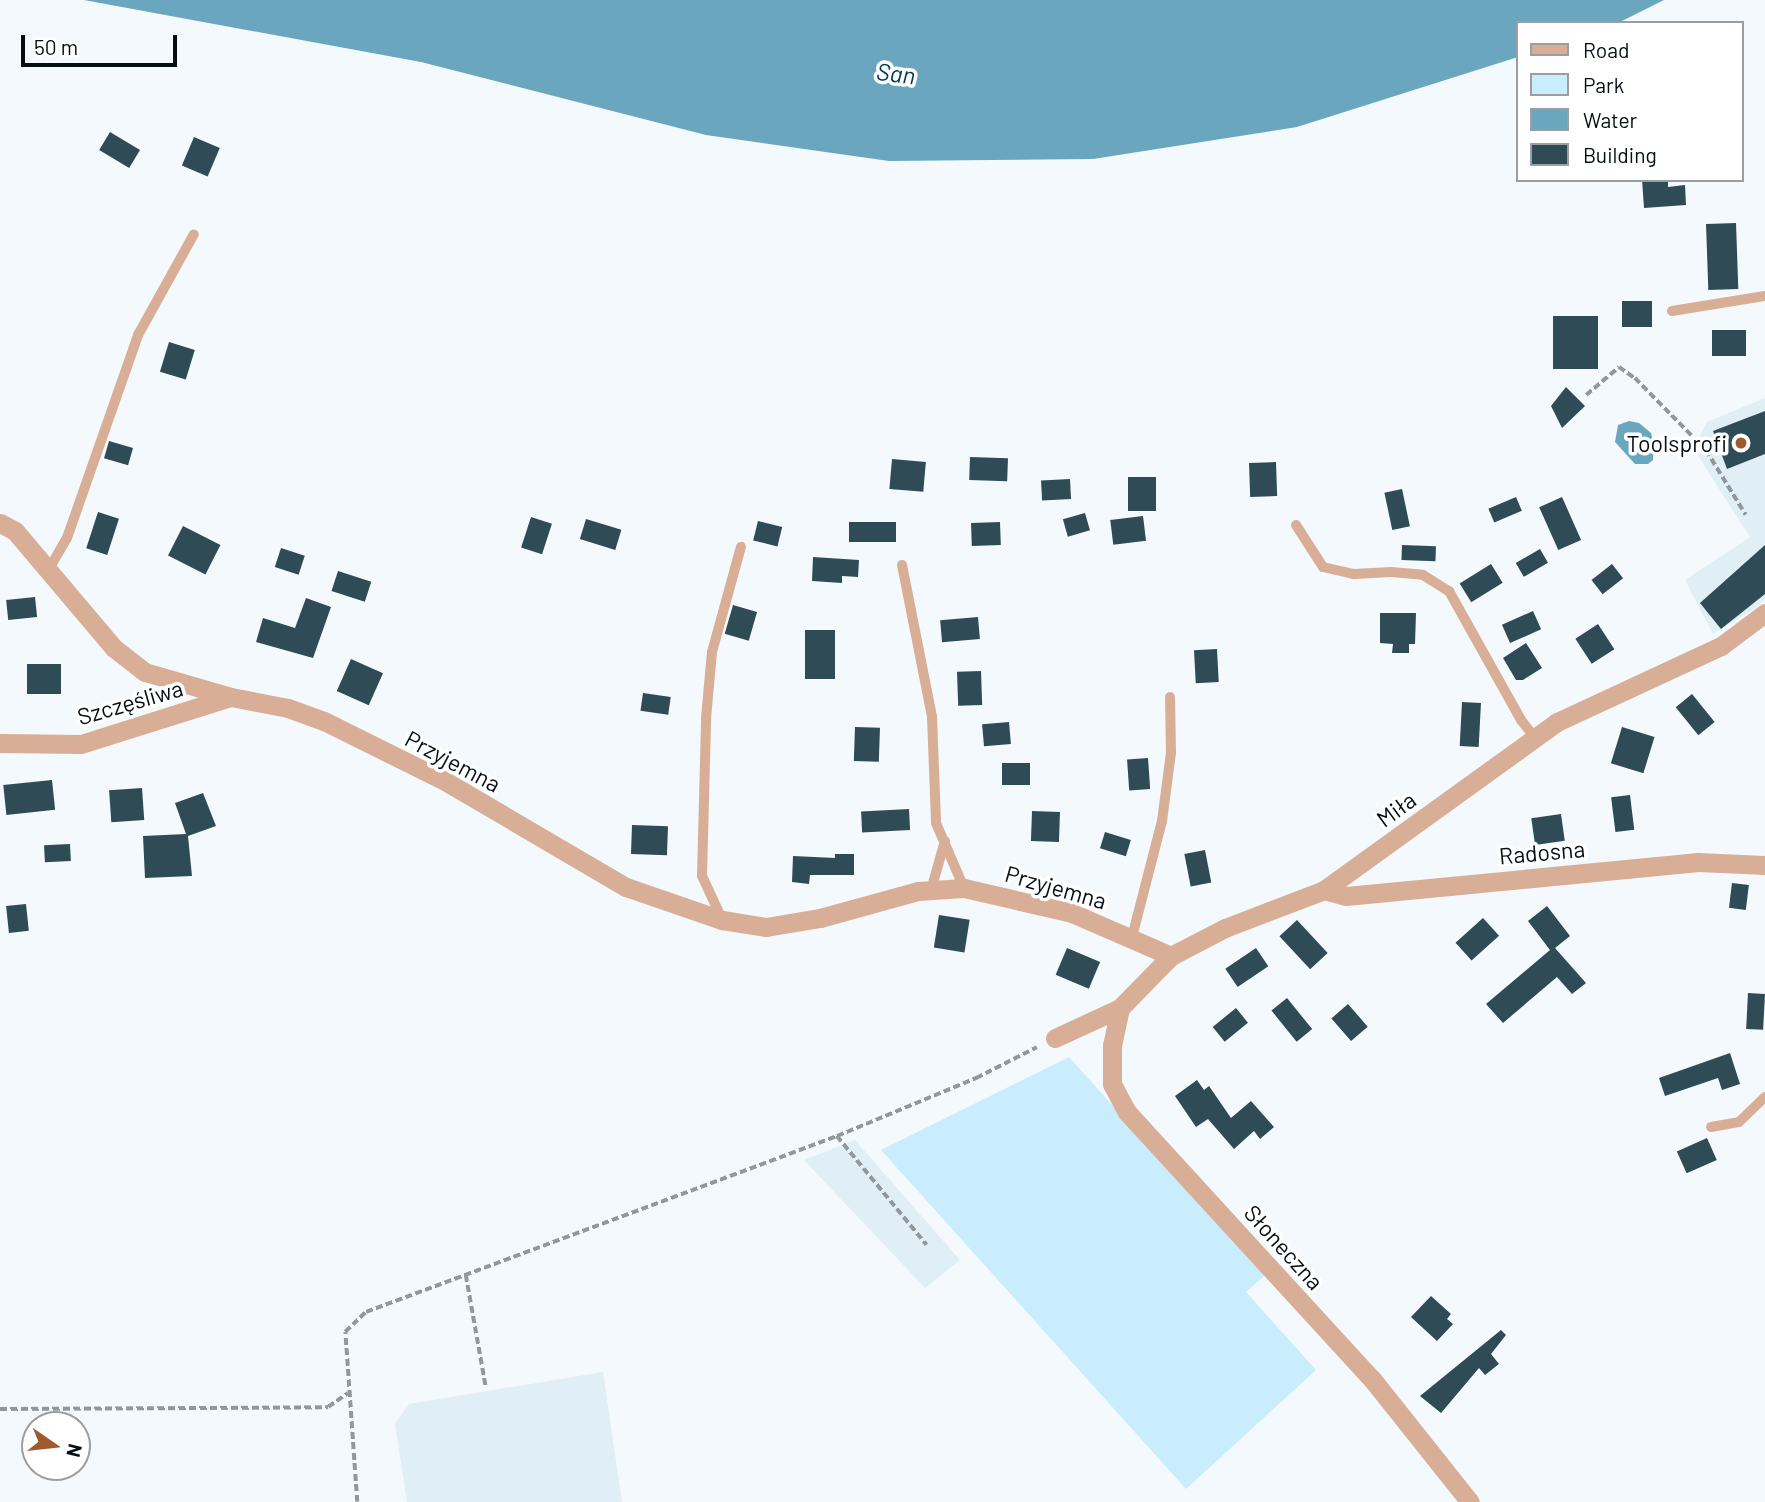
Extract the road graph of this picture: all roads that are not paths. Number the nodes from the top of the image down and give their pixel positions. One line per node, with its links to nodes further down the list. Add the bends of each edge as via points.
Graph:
1 (194, 234): 8 (lane, via 138,335 67,538)
2 (1765, 296): 3 (lane)
3 (1672, 311)
4 (0, 523): 8 (street, Przyjemna, via 15,531)
5 (1296, 525): 12 (lane, via 1323,567 1354,575 1423,575 1449,591)
6 (741, 547): 19 (lane, via 712,652 706,718 702,876)
7 (902, 565): 14 (lane, via 932,717 936,822)
8 (49, 569): 10 (street, Przyjemna, via 114,648 145,672)
9 (1765, 613): 12 (street, Miła, via 1721,646 1556,722)
10 (231, 697): 13 (street, Szczęśliwa, via 81,744); 19 (street, Przyjemna, via 288,708 324,721 445,781 626,887)
11 (1170, 697): 20 (lane, via 1171,753 1162,821)
12 (1535, 738): 18 (street, Miła)
13 (0, 743)
14 (945, 841): 16 (lane); 17 (lane)
15 (1765, 864): 18 (street, Radosna, via 1699,862 1346,896)
16 (964, 888): 17 (street, Przyjemna); 20 (street, Przyjemna, via 1072,913)
17 (931, 890): 19 (street, Przyjemna, via 766,927)
18 (1324, 890): 21 (street, Miła, via 1225,928)
19 (722, 920)
20 (1132, 937): 21 (street, Przyjemna)
21 (1171, 956): 22 (street, Miła)
22 (1120, 1008): 23 (street, Miła); 26 (street, Słoneczna, via 1112,1045 1112,1084 1127,1112 1372,1379)
23 (1055, 1038)
24 (1765, 1097): 25 (lane, via 1739,1122)
25 (1711, 1127)
26 (1470, 1502)

